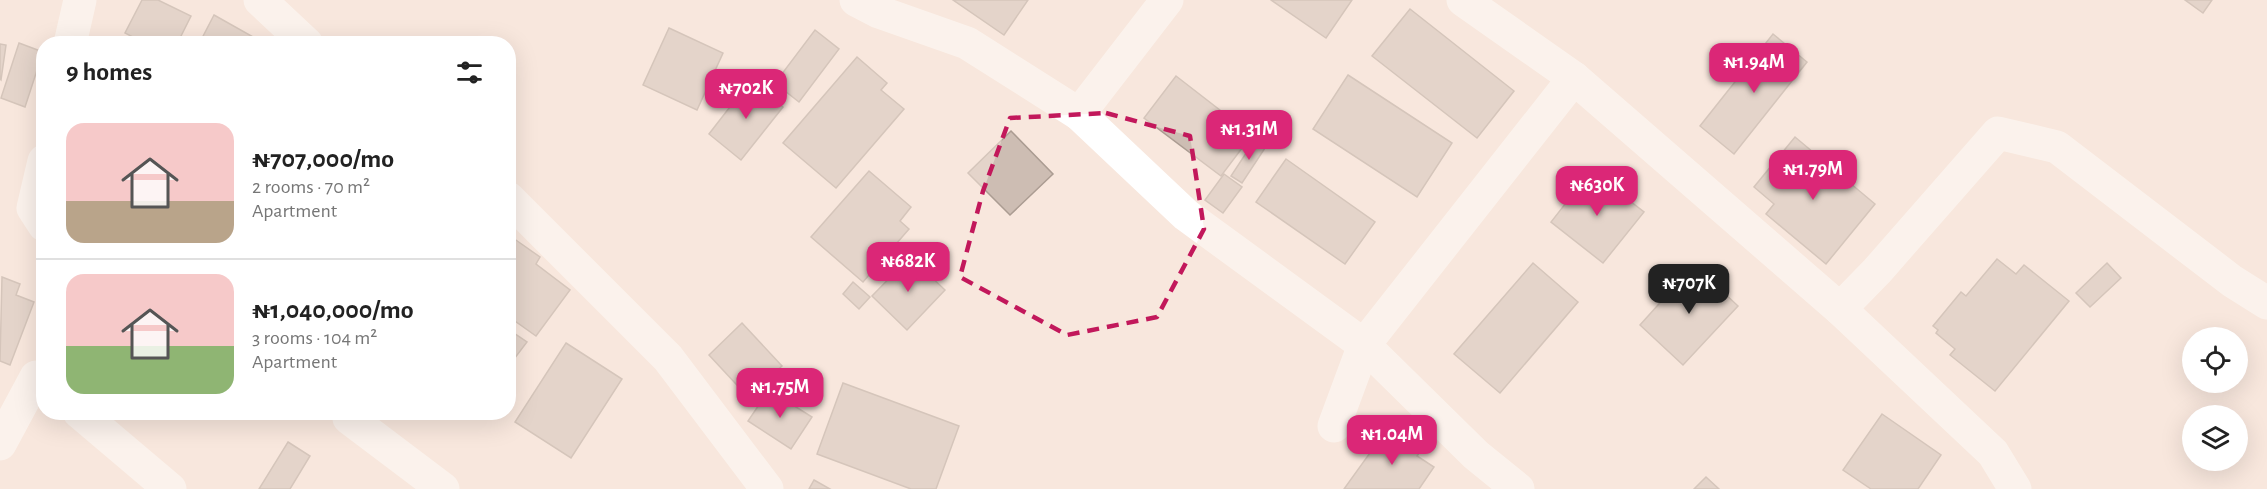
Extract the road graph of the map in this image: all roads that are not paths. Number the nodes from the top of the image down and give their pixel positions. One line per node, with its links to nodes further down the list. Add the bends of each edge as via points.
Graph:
1 (80, 0): 6 (street)
2 (260, 0): 7 (street)
3 (856, 0): 9 (street, via 967,43)
4 (1167, 0): 9 (street)
5 (1463, 0): 8 (street)
6 (72, 36)
7 (298, 36)
8 (1574, 78): 14 (street); 15 (street)
9 (1079, 114): 15 (street, via 1186,215)
10 (36, 195): 12 (street)
11 (516, 206): 23 (street, via 668,358)
12 (36, 213)
13 (2267, 303): 14 (street, via 2232,281 2057,147 1998,134)
14 (1840, 309): 25 (street, via 1993,453)
15 (1364, 345): 19 (street); 24 (street, via 1476,455)
16 (36, 379): 20 (street)
17 (88, 420): 22 (street)
18 (351, 420): 21 (street)
19 (1334, 426)
20 (0, 444)
21 (431, 485)
22 (170, 489)
23 (767, 489)
24 (1518, 489)
25 (2015, 489)

